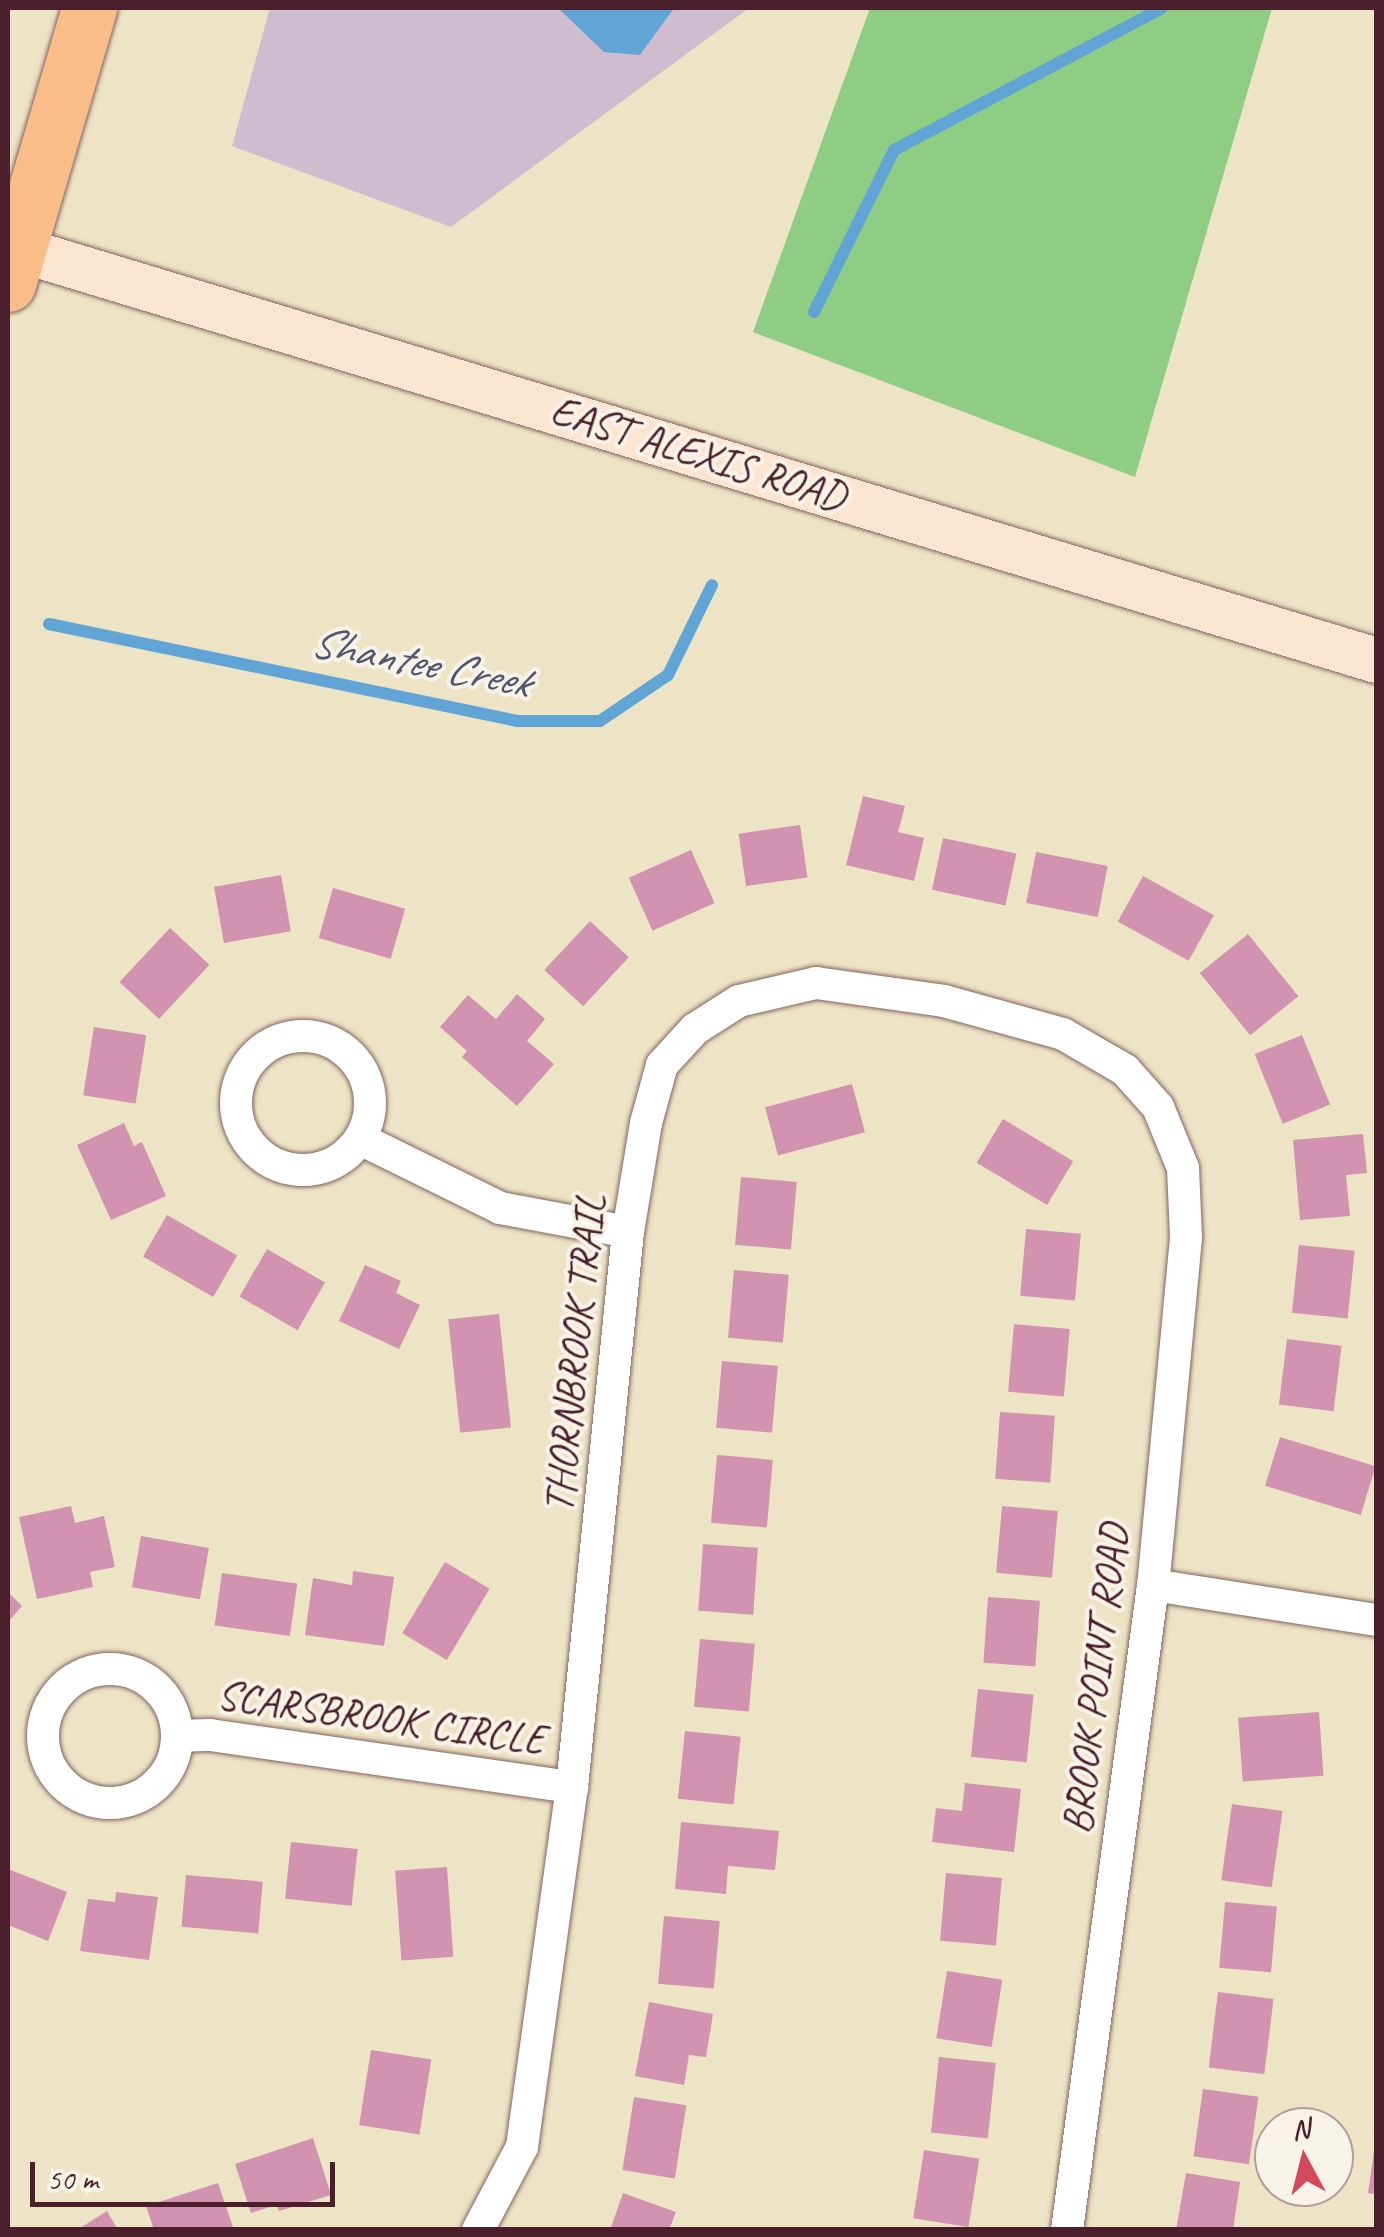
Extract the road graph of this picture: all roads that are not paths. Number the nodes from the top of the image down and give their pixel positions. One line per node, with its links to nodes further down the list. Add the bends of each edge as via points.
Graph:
1 (89, 8): 2 (highway)
2 (13, 266): 3 (street, EAST ALEXIS ROAD)
3 (1376, 660)
4 (360, 1138): 4 (street, via 326,1166 304,1170 262,1156 237,1120 235,1097 253,1056 292,1036 335,1043 365,1075 369,1118); 6 (street, via 500,1208)
5 (1172, 1140): 6 (street, THORNBROOK TRAIL, via 1158,1106 1124,1070 1062,1034 944,1001 816,983 779,988 740,1001 696,1030 662,1066); 7 (street, BROOK POINT ROAD, via 1184,1168 1186,1238)
6 (628, 1232): 10 (street, THORNBROOK TRAIL)
7 (1153, 1586): 8 (street); 12 (street, BROOK POINT ROAD)
8 (1376, 1620)
9 (178, 1736): 9 (street, SCARSBROOK CIRCLE, via 168,1772 155,1786 140,1797 102,1803 67,1789 46,1758 42,1737 54,1696 69,1681 109,1668 130,1671 158,1688 175,1715); 10 (street, SCARSBROOK CIRCLE, via 210,1735)
10 (572, 1788): 11 (street, THORNBROOK TRAIL, via 522,2147)
11 (478, 2230)
12 (1068, 2230)

